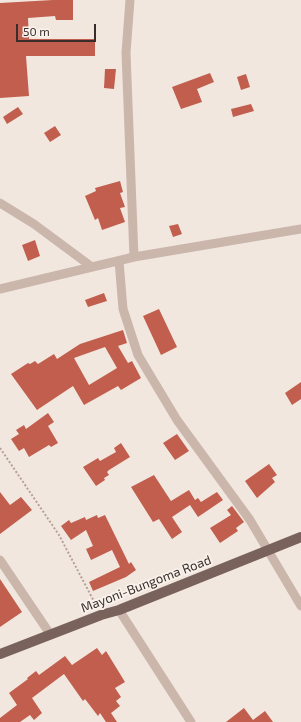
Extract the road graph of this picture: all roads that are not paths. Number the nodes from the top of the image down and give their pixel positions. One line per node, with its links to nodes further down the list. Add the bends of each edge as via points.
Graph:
1 (130, 0): 4 (street, via 126,52)
2 (0, 203): 6 (street, via 34,224)
3 (301, 229): 4 (street)
4 (134, 257): 5 (street)
5 (119, 262): 6 (street); 9 (street, via 123,309 138,355 176,420 250,520)
6 (92, 267): 7 (street)
7 (0, 289)
8 (301, 537): 9 (main road, Mayoni-Bungoma Road)
9 (268, 551): 11 (street); 12 (main road, Mayoni-Bungoma Road)
10 (0, 560): 13 (street)
11 (301, 606)
12 (120, 610): 13 (main road, Mayoni-Bungoma Road); 15 (street)
13 (50, 634): 14 (main road, Mayoni-Bungoma Road)
14 (0, 654)
15 (191, 722)

